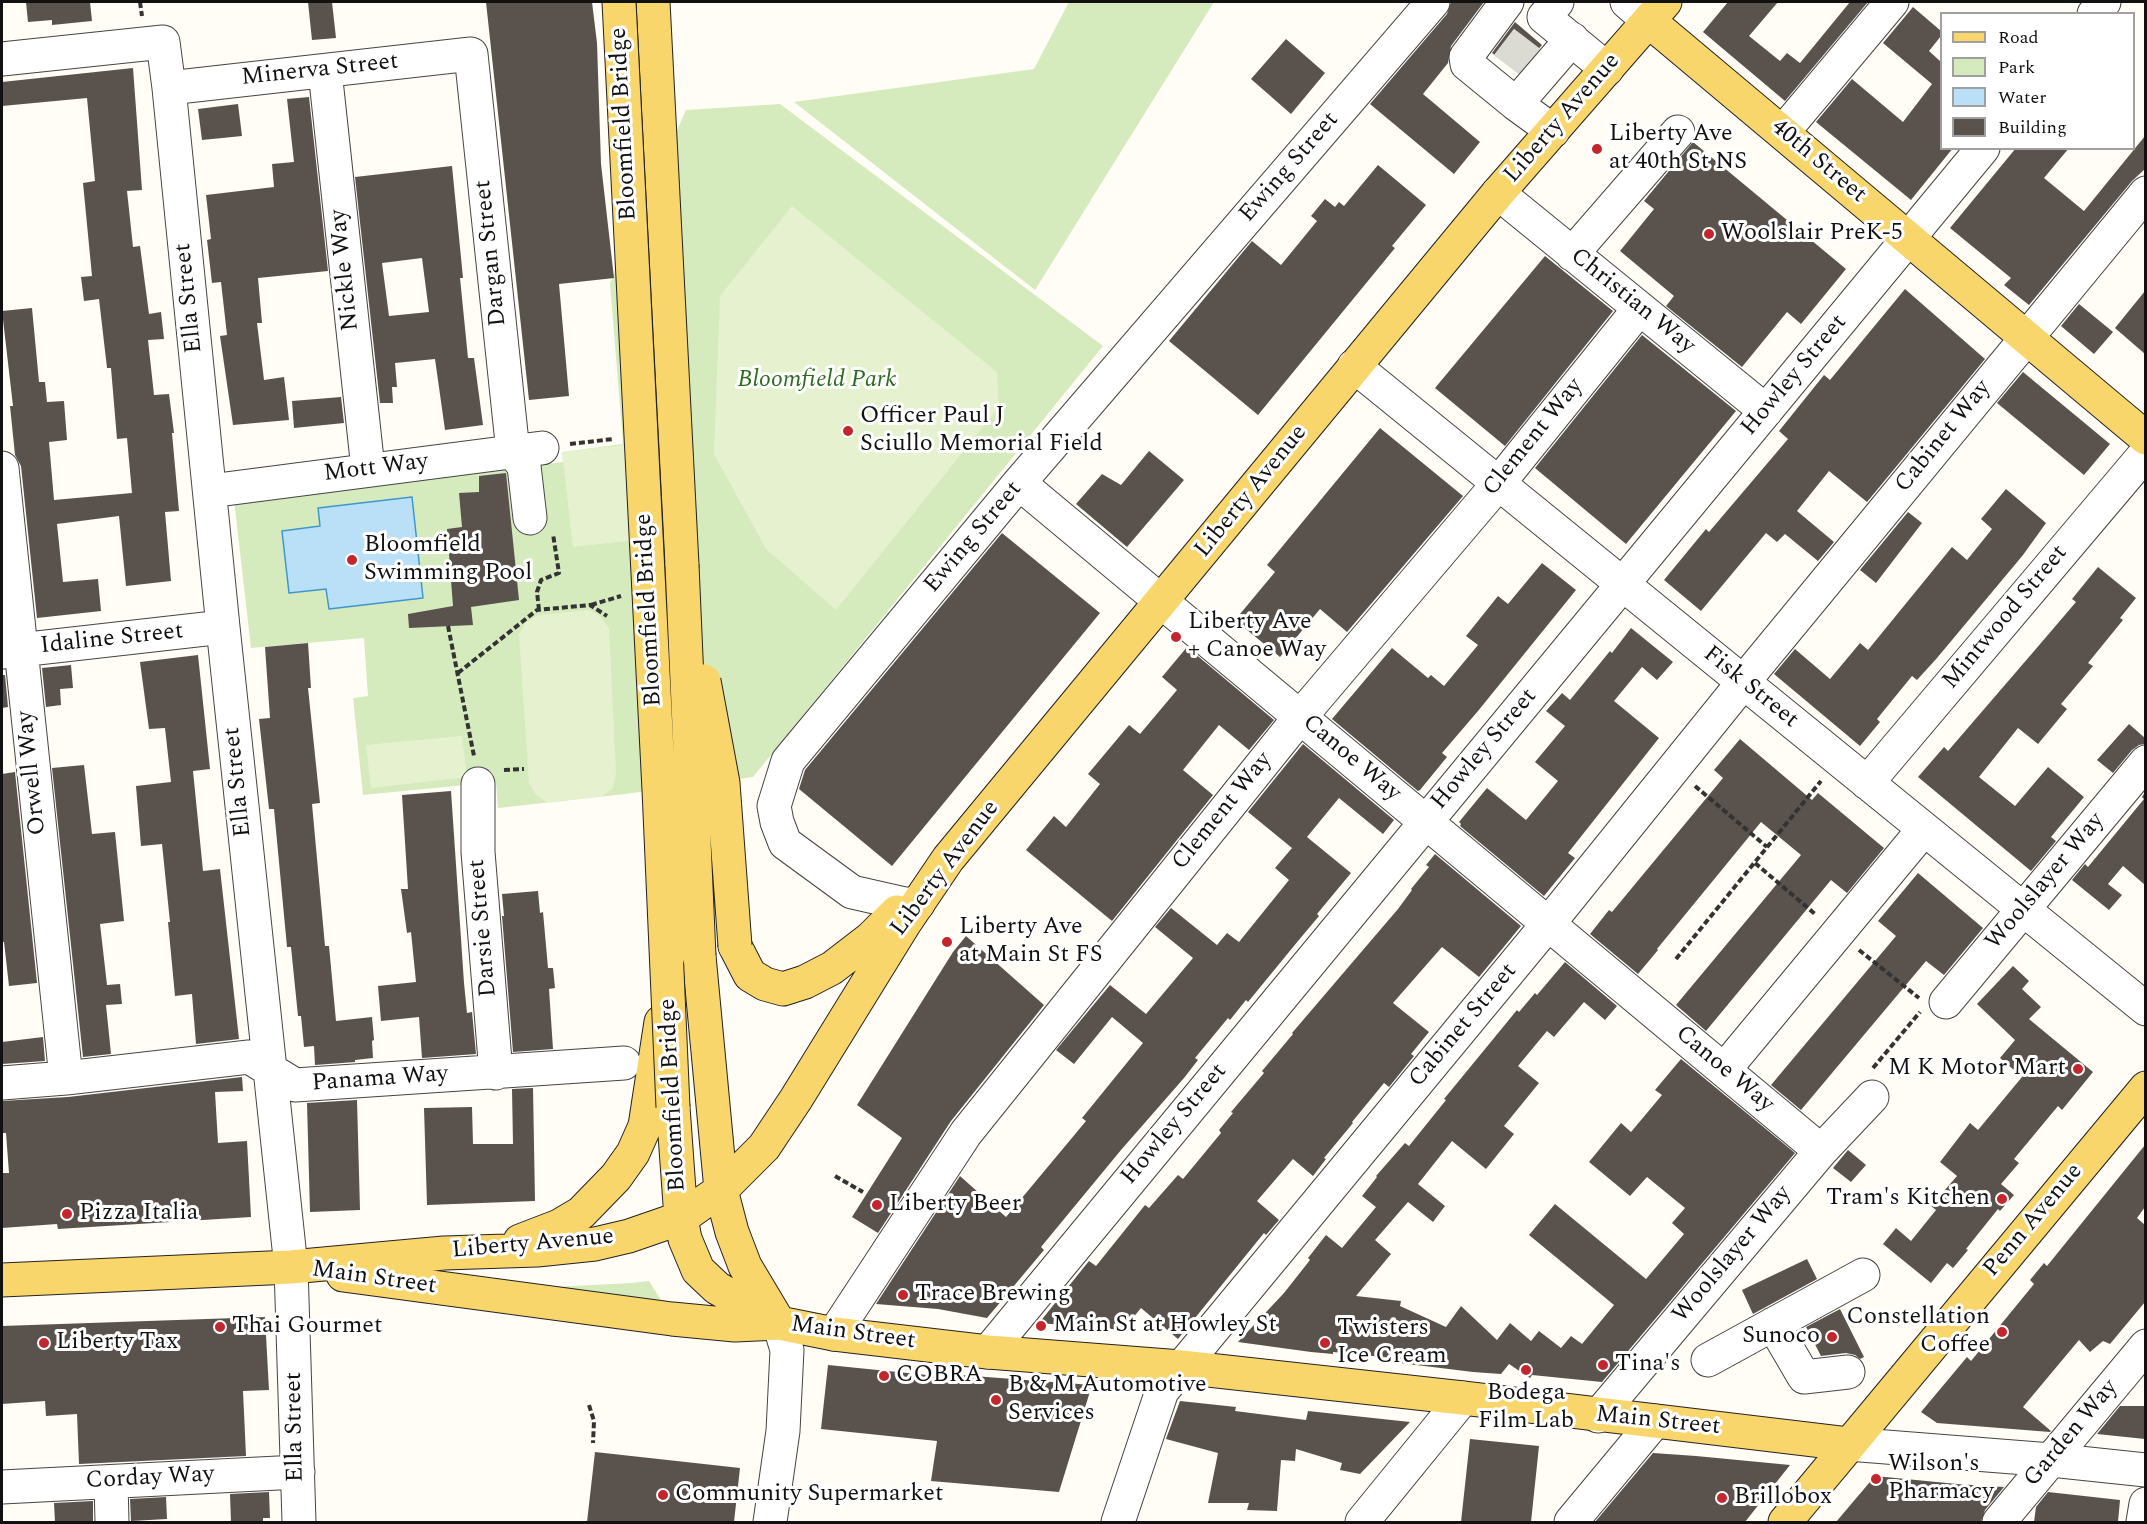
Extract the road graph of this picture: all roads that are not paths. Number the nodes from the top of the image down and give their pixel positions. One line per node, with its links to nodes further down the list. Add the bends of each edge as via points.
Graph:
1 (619, 2): 61 (main road, Bloomfield Bridge, bridge, via 667,982)
2 (653, 2): 36 (main road, Bloomfield Bridge)
3 (1433, 2): 32 (street, Ewing Street)
4 (1507, 2): 13 (street, via 1466,57 1467,64)
5 (1892, 2): 17 (street)
6 (1647, 8): 11 (main road, Liberty Avenue); 17 (main road, 40th Street)
7 (1539, 14): 8 (street)
8 (1572, 39): 11 (street); 13 (street)
9 (471, 54): 12 (street, Minerva Street); 28 (street, Dargan Street)
10 (2, 59): 14 (street, Ella Street, via 152,31)
11 (1607, 69): 15 (main road, Liberty Avenue)
12 (325, 71): 14 (street, Minerva Street); 31 (street, Nickle Way)
13 (1506, 84): 15 (street)
14 (169, 88): 34 (street, Ella Street)
15 (1553, 131): 19 (main road, Liberty Avenue)
16 (1678, 132): 22 (street)
17 (1783, 132): 21 (main road, 40th Street)
18 (1981, 150): 21 (street, Howley Street)
19 (1498, 193): 22 (street, Christian Way); 25 (main road, Liberty Avenue)
20 (2145, 193): 24 (street, Cabinet Way)
21 (1908, 239): 24 (main road, 40th Street); 26 (street, Howley Street)
22 (1572, 254): 23 (street, Christian Way)
23 (1639, 309): 26 (street, Christian Way); 33 (street, Clement Way)
24 (2026, 338): 27 (main road, 40th Street); 41 (street, Cabinet Way)
25 (1354, 366): 33 (street, Fisk Street); 38 (main road, Liberty Avenue)
26 (1766, 411): 37 (street, Howley Street)
27 (2145, 438)
28 (528, 450): 31 (street, Mott Way); 35 (street, Dargan Street, via 524,466)
29 (2145, 453): 44 (street, Mintwood Street)
30 (2, 468): 40 (street, Orwell Way)
31 (368, 470): 34 (street, Mott Way)
32 (1019, 483): 38 (street, Canoe Way); 48 (street, Ewing Street, via 788,761 774,806 785,843 852,892)
33 (1498, 484): 37 (street, Fisk Street); 42 (street, Clement Way)
34 (210, 491): 39 (street, Ella Street)
35 (530, 518)
36 (682, 565): 48 (main road, bridge, via 723,783 735,946 750,975 783,988 805,982 832,968); 63 (main road, Bloomfield Bridge, bridge, via 699,956)
37 (1622, 584): 41 (street, Fisk Street); 46 (street, Howley Street)
38 (1162, 602): 42 (street, Canoe Way); 48 (main road, Liberty Avenue)
39 (223, 627): 40 (street, Idaline Street); 54 (street, Ella Street)
40 (11, 651): 57 (street, Orwell Way)
41 (1743, 682): 44 (street, Fisk Street); 50 (street, Cabinet Street)
42 (1300, 717): 46 (street, Canoe Way); 71 (street, Clement Way, via 966,1133)
43 (2145, 762): 49 (street, Woolslayer Way)
44 (1867, 783): 47 (street, Fisk Street)
45 (478, 784): 56 (street, Darsie Street, via 478,852)
46 (1426, 822): 50 (street, Canoe Way); 73 (street, Howley Street)
47 (1924, 829): 49 (street, Fisk Street); 55 (street)
48 (911, 904): 63 (main road, Liberty Avenue, via 764,1147)
49 (2023, 909): 51 (street, Woolslayer Way); 52 (street, Fisk Street)
50 (1548, 924): 55 (street, Canoe Way); 75 (street, Cabinet Street)
51 (1936, 1003)
52 (2145, 1009)
53 (624, 1063): 56 (street, Panama Way)
54 (269, 1068): 56 (street, Panama Way, via 295,1085); 57 (street, Panama Way, via 249,1057); 66 (street, Ella Street)
55 (1724, 1070): 62 (street, Canoe Way)
56 (496, 1073)
57 (66, 1078): 58 (street, Panama Way)
58 (2, 1083)
59 (2145, 1088): 80 (main road, Penn Avenue)
60 (1872, 1097): 62 (street, Woolslayer Way)
61 (661, 1106): 64 (main road, Bloomfield Bridge); 65 (main road, via 616,1178 581,1213 526,1240)
62 (1821, 1151): 78 (street, Woolslayer Way)
63 (721, 1190): 64 (main road, Liberty Avenue); 69 (main road, Main Street, via 745,1266)
64 (681, 1218): 65 (main road, Liberty Avenue, via 595,1245); 69 (main road, Main Street, via 698,1270 717,1288)
65 (444, 1253): 66 (main road, Liberty Avenue)
66 (291, 1267): 68 (main road, Liberty Avenue); 69 (main road, Main Street, via 672,1319 735,1325); 83 (street, Ella Street)
67 (1863, 1275): 70 (street)
68 (2, 1280)
69 (779, 1323): 71 (main road, Main Street); 89 (street, via 787,1350 783,1431)
70 (1773, 1324): 74 (street); 76 (street, via 1804,1377)
71 (834, 1334): 73 (main road, Main Street)
72 (2145, 1346): 81 (street, Garden Way)
73 (988, 1352): 75 (main road, Main Street)
74 (1708, 1360)
75 (1181, 1367): 77 (main road, Main Street); 90 (street, Cabinet Street, via 1162,1390)
76 (1848, 1372)
77 (1463, 1398): 78 (main road, Main Street); 91 (street)
78 (1598, 1416): 79 (main road, Main Street)
79 (1655, 1421): 80 (main road, Main Street); 92 (street)
80 (1848, 1444): 81 (street, Main Street); 93 (main road, Penn Avenue)
81 (2051, 1460): 82 (street, Main Street); 94 (street, Garden Way)
82 (2145, 1470)
83 (298, 1472): 84 (street, Corday Way); 88 (street, Ella Street)
84 (111, 1482): 85 (street, Corday Way); 87 (street)
85 (2, 1487)
86 (2145, 1504): 95 (street)
87 (112, 1522)
88 (299, 1522)
89 (770, 1522)
90 (1118, 1522)
91 (1362, 1522)
92 (1571, 1522)
93 (1785, 1522)
94 (1999, 1522)
95 (2143, 1522)

